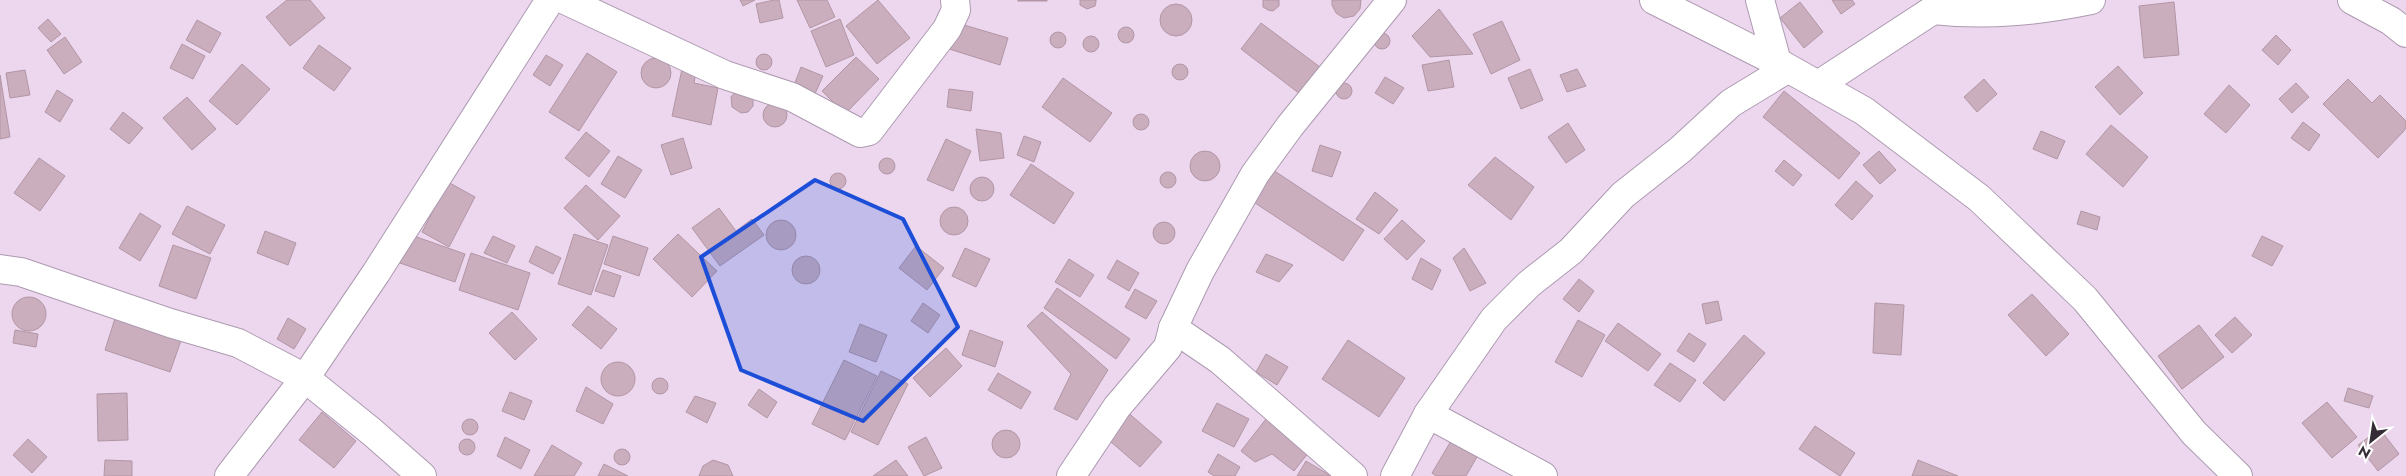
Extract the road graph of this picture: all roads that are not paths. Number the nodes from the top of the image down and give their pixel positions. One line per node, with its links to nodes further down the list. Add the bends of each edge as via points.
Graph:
1 (955, 0): 7 (street, via 953,19 940,40 869,131 860,133 792,98 725,75)
2 (1392, 0): 13 (street, via 1255,174 1200,270)
3 (1654, 0): 10 (street)
4 (1760, 0): 10 (street)
5 (2090, 0): 8 (street, via 2050,8 1973,14)
6 (2352, 0): 9 (street)
7 (547, 2): 14 (street)
8 (1938, 5): 11 (street)
9 (2406, 33)
10 (1782, 66): 11 (street); 15 (street, via 1731,103 1680,150 1623,195 1571,251 1528,284 1494,319)
11 (1818, 85): 22 (street, via 1864,111 1979,198 2085,299 2194,433)
12 (0, 269): 14 (street, via 21,272 238,343)
13 (1173, 328): 18 (street, via 1168,347 1117,407); 19 (street, via 1220,360)
14 (305, 378): 16 (street); 17 (street)
15 (1428, 414): 20 (street); 21 (street)
16 (229, 476)
17 (422, 476)
18 (1071, 476)
19 (1353, 476)
20 (1395, 476)
21 (1543, 476)
22 (2238, 476)

